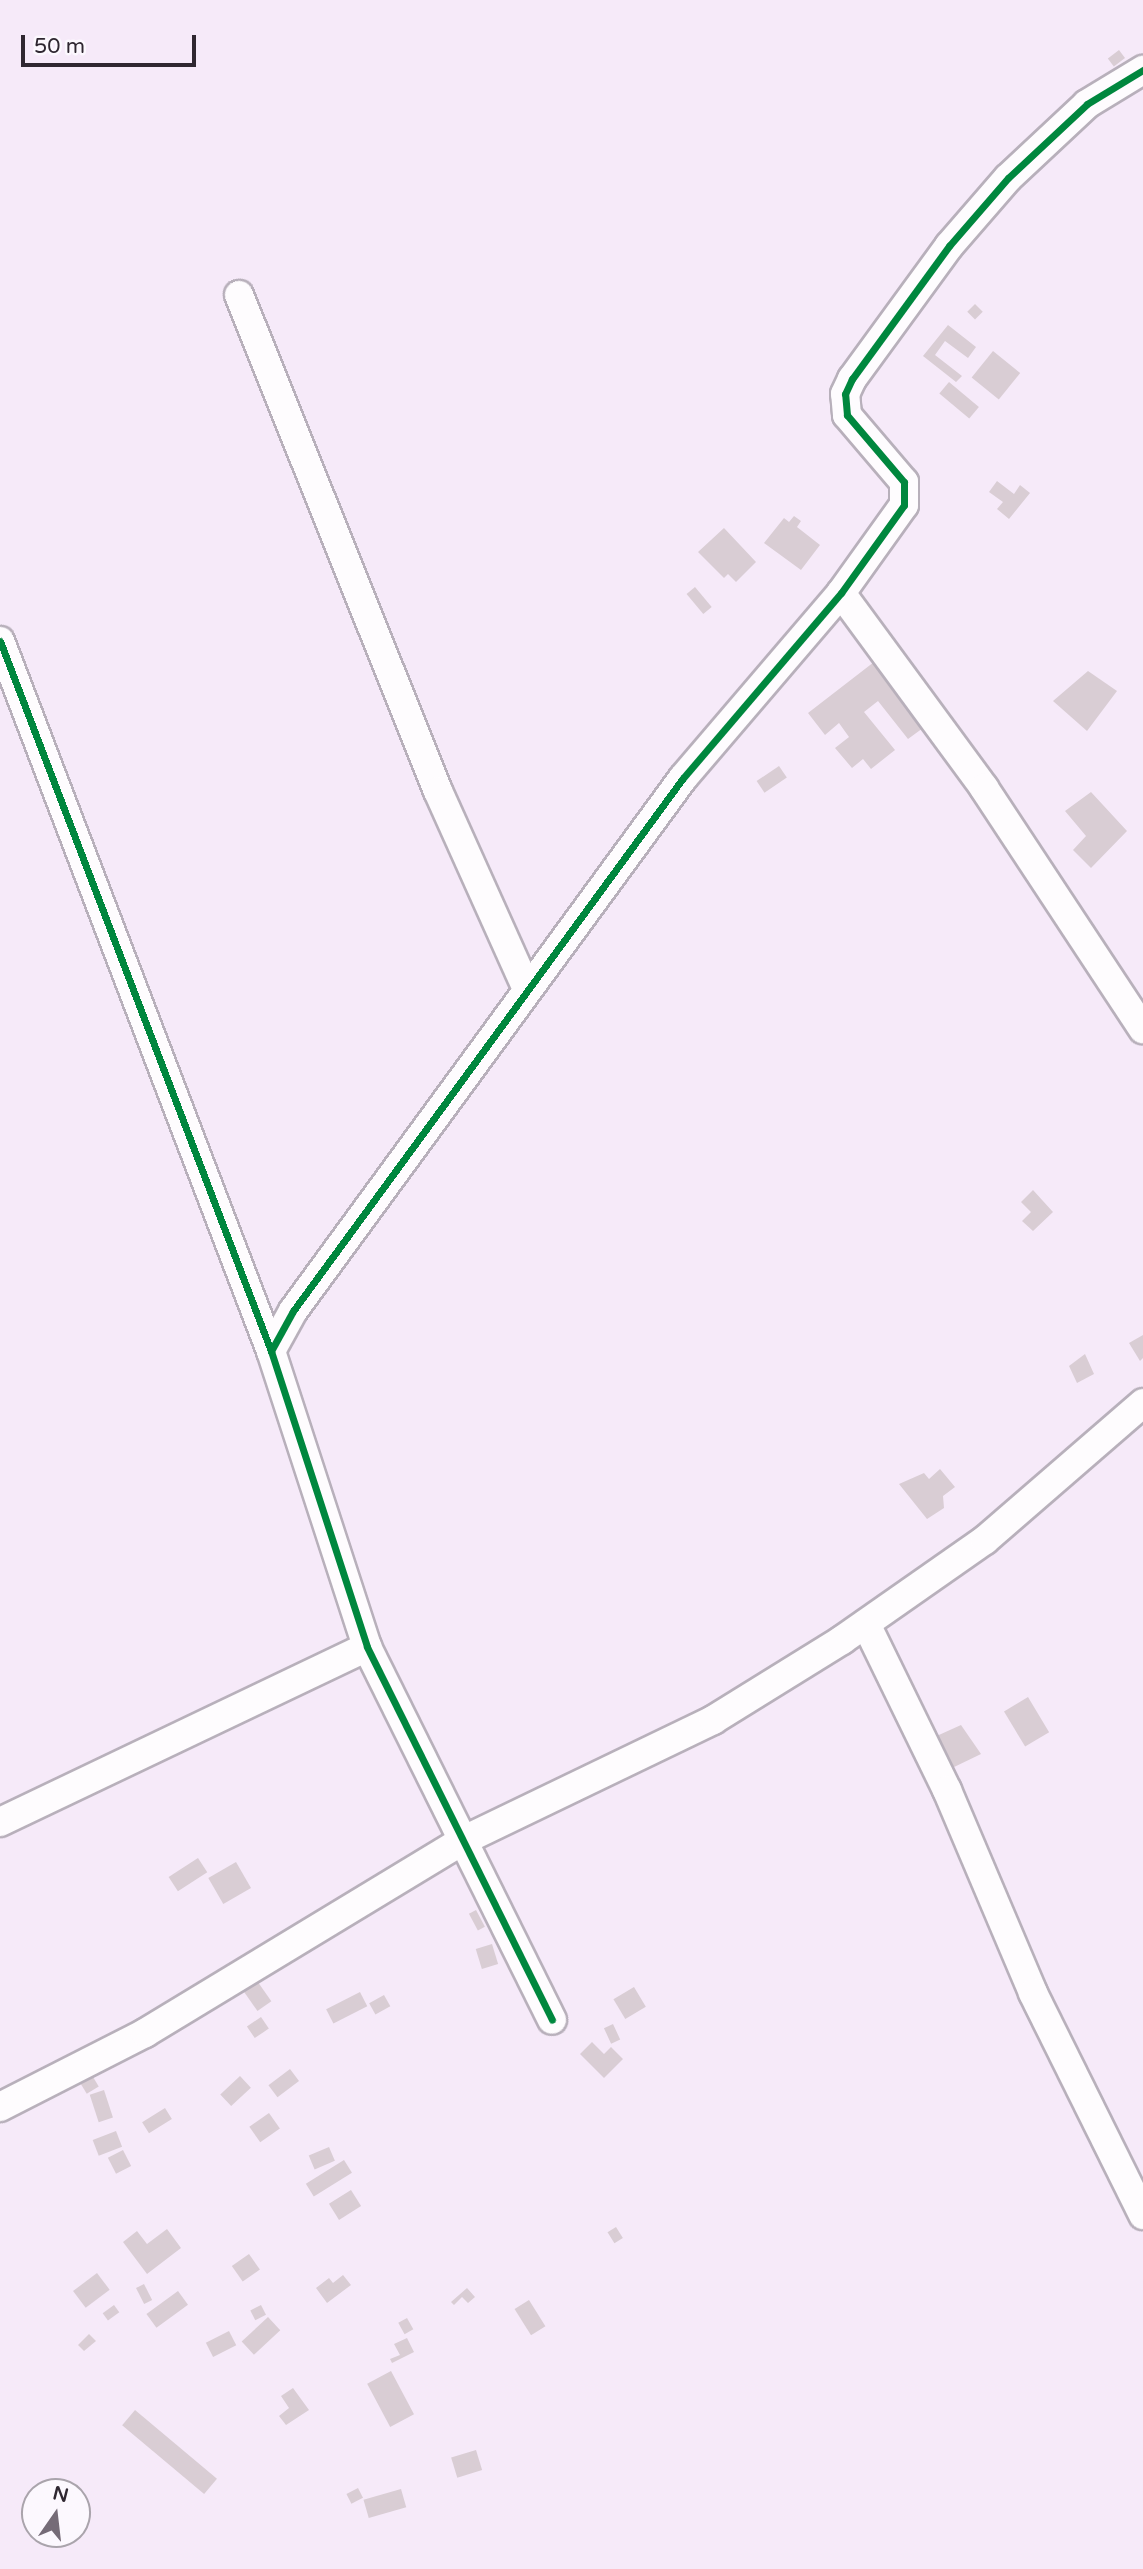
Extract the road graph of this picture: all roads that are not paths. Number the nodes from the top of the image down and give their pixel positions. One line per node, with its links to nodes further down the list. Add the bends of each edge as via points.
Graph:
1 (1143, 71): 3 (street, via 1087,104 1008,178 949,246 852,379 845,394 847,415 893,466 907,494 904,505)
2 (239, 295): 5 (street, via 438,791)
3 (841, 593): 5 (street, via 683,778); 6 (street, via 984,788)
4 (0, 641): 7 (street)
5 (527, 989): 7 (street, via 293,1311)
6 (1143, 1029)
7 (271, 1351): 10 (street)
8 (1143, 1402): 9 (street, via 985,1540)
9 (866, 1624): 12 (street, via 713,1720); 15 (street, via 947,1790 1033,1993)
10 (367, 1647): 11 (street); 12 (street)
11 (0, 1822)
12 (462, 1841): 13 (street); 14 (street, via 145,2033)
13 (552, 2020)
14 (0, 2107)
15 (1143, 2215)

